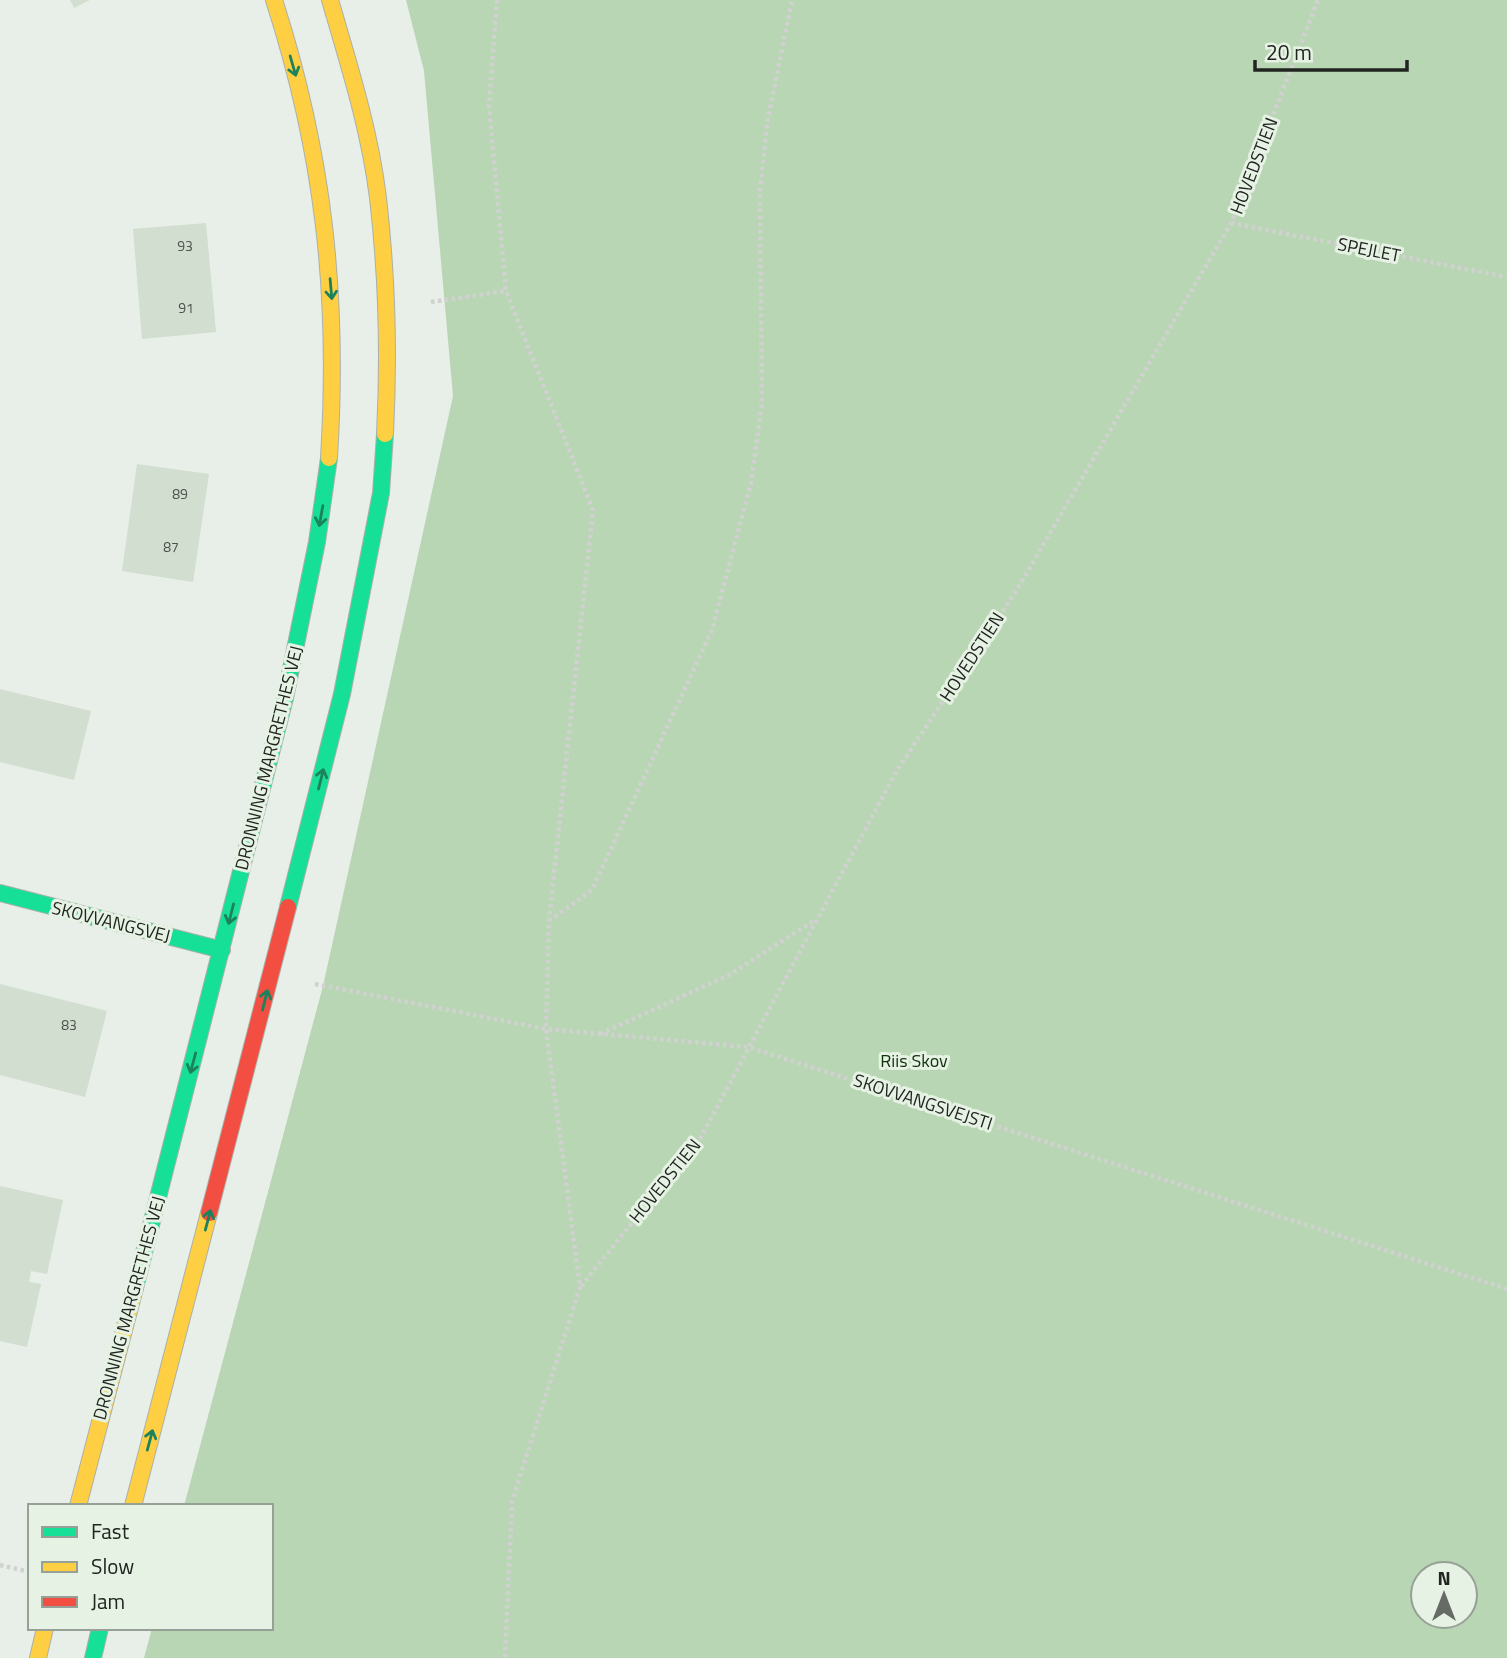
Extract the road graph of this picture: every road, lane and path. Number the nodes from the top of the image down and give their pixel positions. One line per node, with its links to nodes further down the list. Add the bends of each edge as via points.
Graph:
1 (274, 0): 13 (street, DRONNING MARGRETHES VEJ, one-way to 13, via 304,106 324,205 334,313 333,394 327,486 309,586)
2 (330, 0): 9 (street, via 359,100 378,197)
3 (497, 0): 8 (path, via 489,106)
4 (792, 0): 12 (path, via 767,123 760,193 762,404 751,483 712,630 592,890)
5 (1318, 0): 6 (path, HOVEDSTIEN)
6 (1231, 223): 7 (path, SPEJLET); 11 (path, HOVEDSTIEN, via 1018,588 896,772)
7 (1507, 277)
8 (506, 290): 9 (path); 12 (path, via 593,509)
9 (386, 308): 21 (street, one-way to 9, via 342,694 381,493)
10 (0, 893): 13 (street, SKOVVANGSVEJ)
11 (817, 919): 16 (path, via 729,975); 17 (path, HOVEDSTIEN)
12 (549, 921): 15 (path)
13 (222, 950): 20 (street, DRONNING MARGRETHES VEJ, one-way to 20)
14 (323, 986): 15 (path, SKOVVANGSVEJSTI)
15 (546, 1029): 16 (path, SKOVVANGSVEJSTI); 18 (path)
16 (599, 1034): 17 (path, SKOVVANGSVEJSTI)
17 (748, 1047): 18 (path, HOVEDSTIEN, via 700,1139); 19 (path, SKOVVANGSVEJSTI)
18 (580, 1287): 28 (path, via 512,1502)
19 (1507, 1289)
20 (79, 1504)
21 (134, 1504)
22 (0, 1565): 23 (path)
23 (28, 1572)
24 (45, 1630): 26 (street)
25 (100, 1630): 27 (street)
26 (38, 1658)
27 (93, 1658)
28 (505, 1658)

